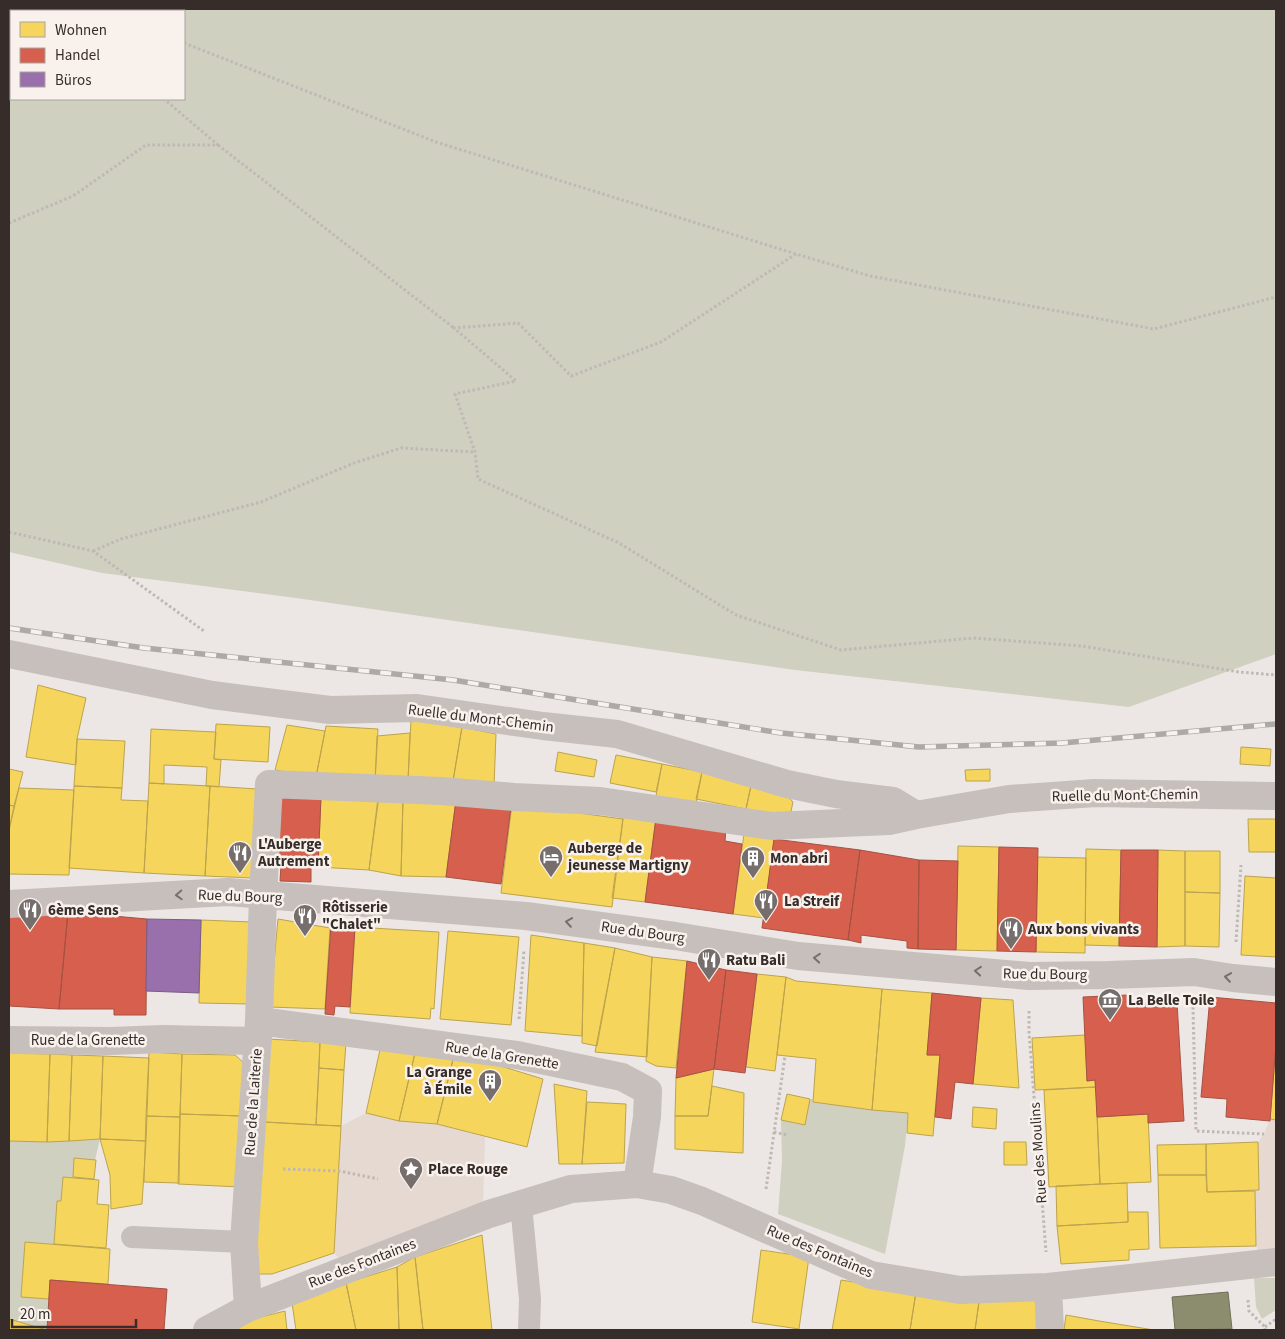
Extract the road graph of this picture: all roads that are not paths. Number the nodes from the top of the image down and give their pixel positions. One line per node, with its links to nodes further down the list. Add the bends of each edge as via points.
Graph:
1 (9, 654): 3 (street, Ruelle du Mont-Chemin, via 212,696 330,710 417,708 617,734 787,784 893,801)
2 (1276, 796): 3 (street, Ruelle du Mont-Chemin, via 1094,793 1009,799)
3 (916, 815): 4 (street, Ruelle du Mont-Chemin, via 889,821 772,826 600,800 270,784)
4 (263, 896): 5 (street, Rue du Bourg, one-way to 5, via 228,892); 6 (street, Rue du Bourg, one-way to 4, via 1194,972 1030,976 798,956 526,916); 7 (street, Rue de la Laiterie)
5 (9, 904)
6 (1276, 982)
7 (258, 1031): 8 (street, Rue de la Grenette, via 111,1041); 9 (street, Rue de la Grenette, via 517,1054 622,1077 648,1091 648,1117); 12 (street, Rue de la Laiterie)
8 (9, 1040)
9 (637, 1184): 10 (street, Rue des Fontaines, via 571,1189); 14 (street, Rue des Fontaines, via 671,1190 702,1201 871,1275 960,1290)
10 (521, 1205): 15 (street, Rue des Fontaines, via 489,1214); 17 (lane, via 530,1299)
11 (132, 1237): 12 (lane)
12 (244, 1242): 15 (street, Rue de la Laiterie)
13 (1276, 1262): 14 (street, Rue des Fontaines)
14 (1048, 1287): 18 (street)
15 (248, 1308): 16 (street, Rue des Fontaines)
16 (207, 1330)
17 (529, 1330)
18 (1050, 1330)

